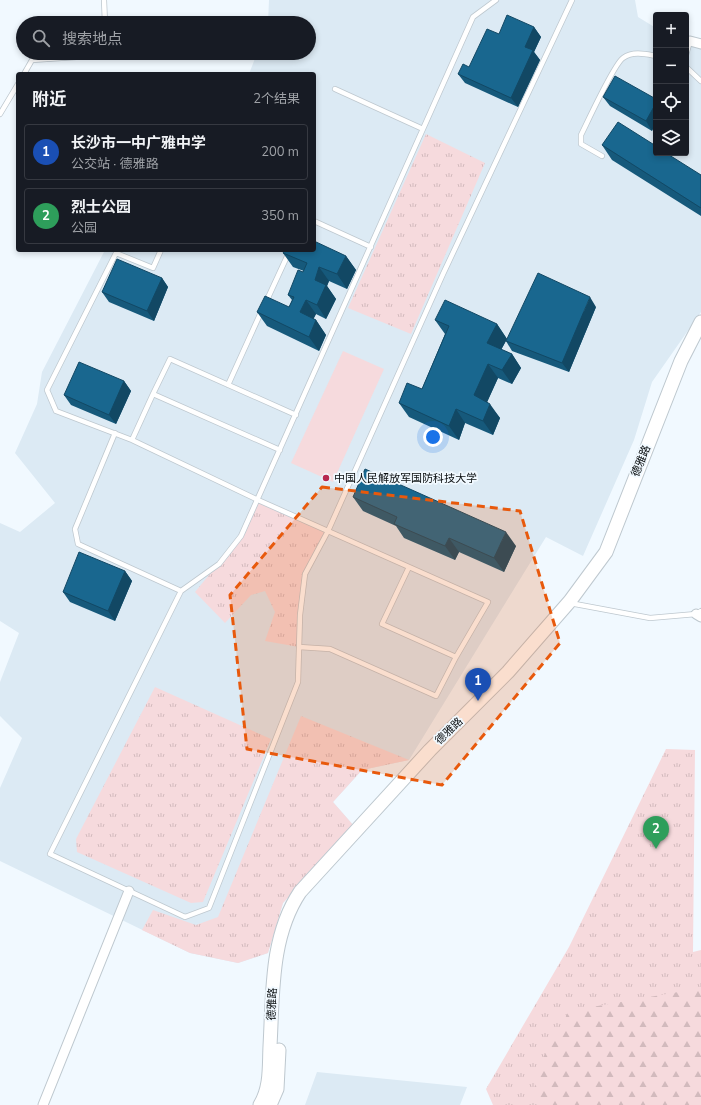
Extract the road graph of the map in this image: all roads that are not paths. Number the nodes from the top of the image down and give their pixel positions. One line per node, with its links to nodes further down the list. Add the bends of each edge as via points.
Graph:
1 (104, 0): 4 (lane)
2 (496, 0): 16 (lane, via 473,17)
3 (572, 0): 31 (lane, via 443,274)
4 (105, 16)
5 (690, 41): 6 (street); 7 (lane)
6 (701, 44)
7 (688, 48)
8 (653, 56): 17 (lane, via 638,53 622,58 581,135 581,144)
9 (32, 60): 11 (lane)
10 (689, 70): 12 (lane)
11 (25, 72)
12 (701, 80)
13 (16, 87): 15 (lane)
14 (335, 89): 16 (lane)
15 (0, 114)
16 (423, 129): 19 (lane)
17 (602, 156)
18 (316, 222): 19 (lane)
19 (370, 247): 26 (lane)
20 (160, 252): 27 (lane, via 153,268 116,253 47,390 56,411)
21 (289, 252): 24 (lane)
22 (701, 322): 34 (street, 德雅路, via 681,361 606,552)
23 (701, 332): 34 (street, 德雅路, via 686,362 610,555)
24 (228, 385): 25 (lane, via 170,360); 26 (lane)
25 (153, 394): 28 (lane); 29 (lane)
26 (296, 415): 29 (lane)
27 (115, 433): 28 (lane); 33 (lane, via 75,529 78,544)
28 (132, 440): 30 (lane)
29 (280, 450): 30 (lane)
30 (258, 500): 31 (lane); 33 (lane, via 240,536 219,564)
31 (328, 531): 32 (lane); 36 (lane, via 305,574)
32 (409, 567): 37 (lane, via 382,624); 37 (lane, via 488,602)
33 (181, 591): 38 (lane, via 50,854)
34 (572, 603): 35 (lane, via 650,618); 40 (street, 德雅路, via 430,750 292,903 274,963 269,1086); 41 (street, 德雅路, via 513,676 435,755 305,897 295,916 283,964 278,1083)
35 (699, 614)
36 (299, 647): 37 (lane, via 330,649 436,696); 38 (lane, via 298,682 209,908 185,917)
37 (456, 657)
38 (130, 891): 39 (street)
39 (43, 1105)
40 (260, 1105)
41 (270, 1105)

